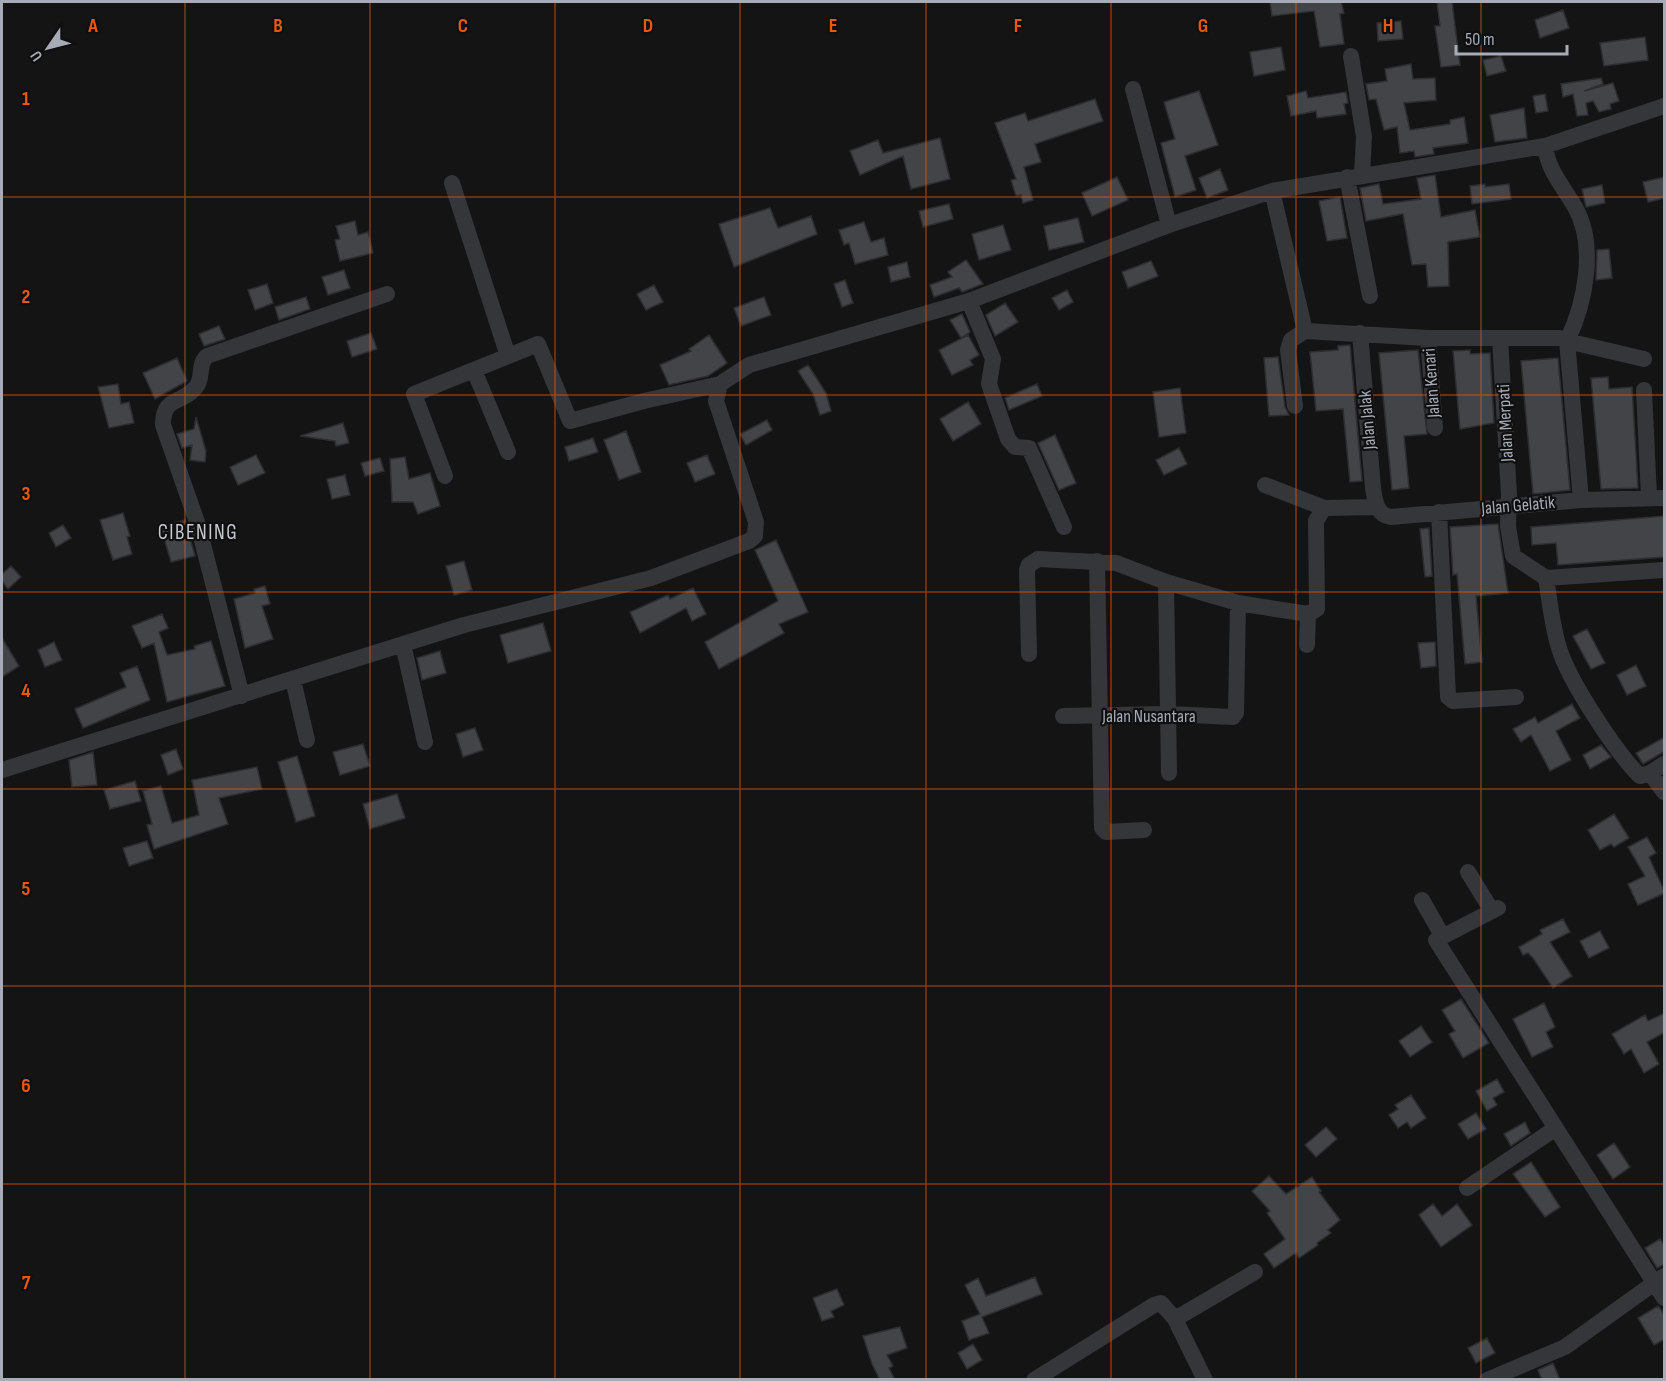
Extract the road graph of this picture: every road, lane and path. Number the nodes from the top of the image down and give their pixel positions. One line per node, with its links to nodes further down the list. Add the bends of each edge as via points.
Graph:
1 (1351, 56): 5 (street, via 1363,125)
2 (1133, 89): 8 (street)
3 (1665, 106): 4 (street)
4 (1545, 146): 5 (street); 16 (street, via 1551,170 1576,209 1585,245 1583,297)
5 (1354, 176): 7 (street); 10 (street)
6 (452, 183): 17 (street)
7 (1272, 191): 8 (street); 12 (street)
8 (1169, 225): 11 (street)
9 (387, 294): 44 (street, via 207,356 202,360 198,385 170,403 164,413 164,425 198,525)
10 (1370, 296)
11 (969, 301): 20 (street, via 749,366); 33 (street, via 993,359 989,384 1008,439 1015,447 1029,448)
12 (1305, 331): 13 (street); 22 (street, via 1291,340 1288,350)
13 (1360, 333): 14 (street); 29 (street, Jalan Jalak)
14 (1428, 338): 15 (street); 23 (street, Jalan Kenari)
15 (1500, 338): 16 (street); 30 (street, Jalan Merpati)
16 (1567, 341): 18 (street); 28 (street)
17 (508, 356): 19 (street); 20 (street, via 538,344 570,421)
18 (1644, 359)
19 (474, 370): 24 (street); 25 (street, via 414,394)
20 (720, 384): 40 (street, via 717,408 756,522 753,539 651,578)
21 (1644, 390): 27 (street)
22 (1295, 406)
23 (1435, 428)
24 (507, 452)
25 (445, 476)
26 (1265, 485): 31 (street)
27 (1657, 498): 28 (street, Jalan Gelatik)
28 (1581, 500): 30 (street, Jalan Gelatik)
29 (1377, 507): 31 (street, Jalan Gelatik); 32 (street, Jalan Gelatik, via 1386,516)
30 (1508, 507): 32 (street, Jalan Gelatik); 36 (street, Jalan Merpati, via 1510,551)
31 (1324, 508): 39 (street, via 1316,521 1317,609)
32 (1439, 512): 45 (street, via 1449,699)
33 (1064, 527)
34 (1097, 561): 37 (street, via 1116,563); 42 (street, via 1038,559 1029,565); 48 (street)
35 (1665, 570): 36 (street)
36 (1546, 578): 54 (street, via 1557,642 1567,667 1599,722 1633,769 1642,777)
37 (1166, 582): 38 (street); 46 (street)
38 (1238, 603): 39 (street); 46 (street, Jalan Nusantara, via 1234,716)
39 (1308, 614): 41 (street)
40 (403, 644): 43 (street); 50 (street)
41 (1307, 645)
42 (1029, 654)
43 (293, 680): 44 (street); 49 (street)
44 (242, 696): 52 (street)
45 (1516, 697)
46 (1169, 714): 48 (street, Jalan Nusantara); 53 (street)
47 (1063, 716): 48 (street, Jalan Nusantara)
48 (1098, 716): 56 (street, via 1101,828 1107,832)
49 (307, 740)
50 (425, 742)
51 (1665, 764): 54 (street)
52 (2, 770)
53 (1169, 773)
54 (1650, 773): 55 (street)
55 (1665, 792)
56 (1144, 830)
57 (1468, 872): 59 (street, via 1495,910)
58 (1422, 900): 59 (street)
59 (1443, 937): 60 (street, via 1436,940)
60 (1556, 1128): 61 (street); 63 (street)
61 (1467, 1188)
62 (1255, 1272): 65 (street)
63 (1660, 1279): 64 (street); 68 (street, via 1565,1347)
64 (1665, 1298)
65 (1175, 1319): 66 (street, via 1161,1303 1154,1305); 67 (street)
66 (1034, 1380)
67 (1205, 1380)
68 (1487, 1380)

